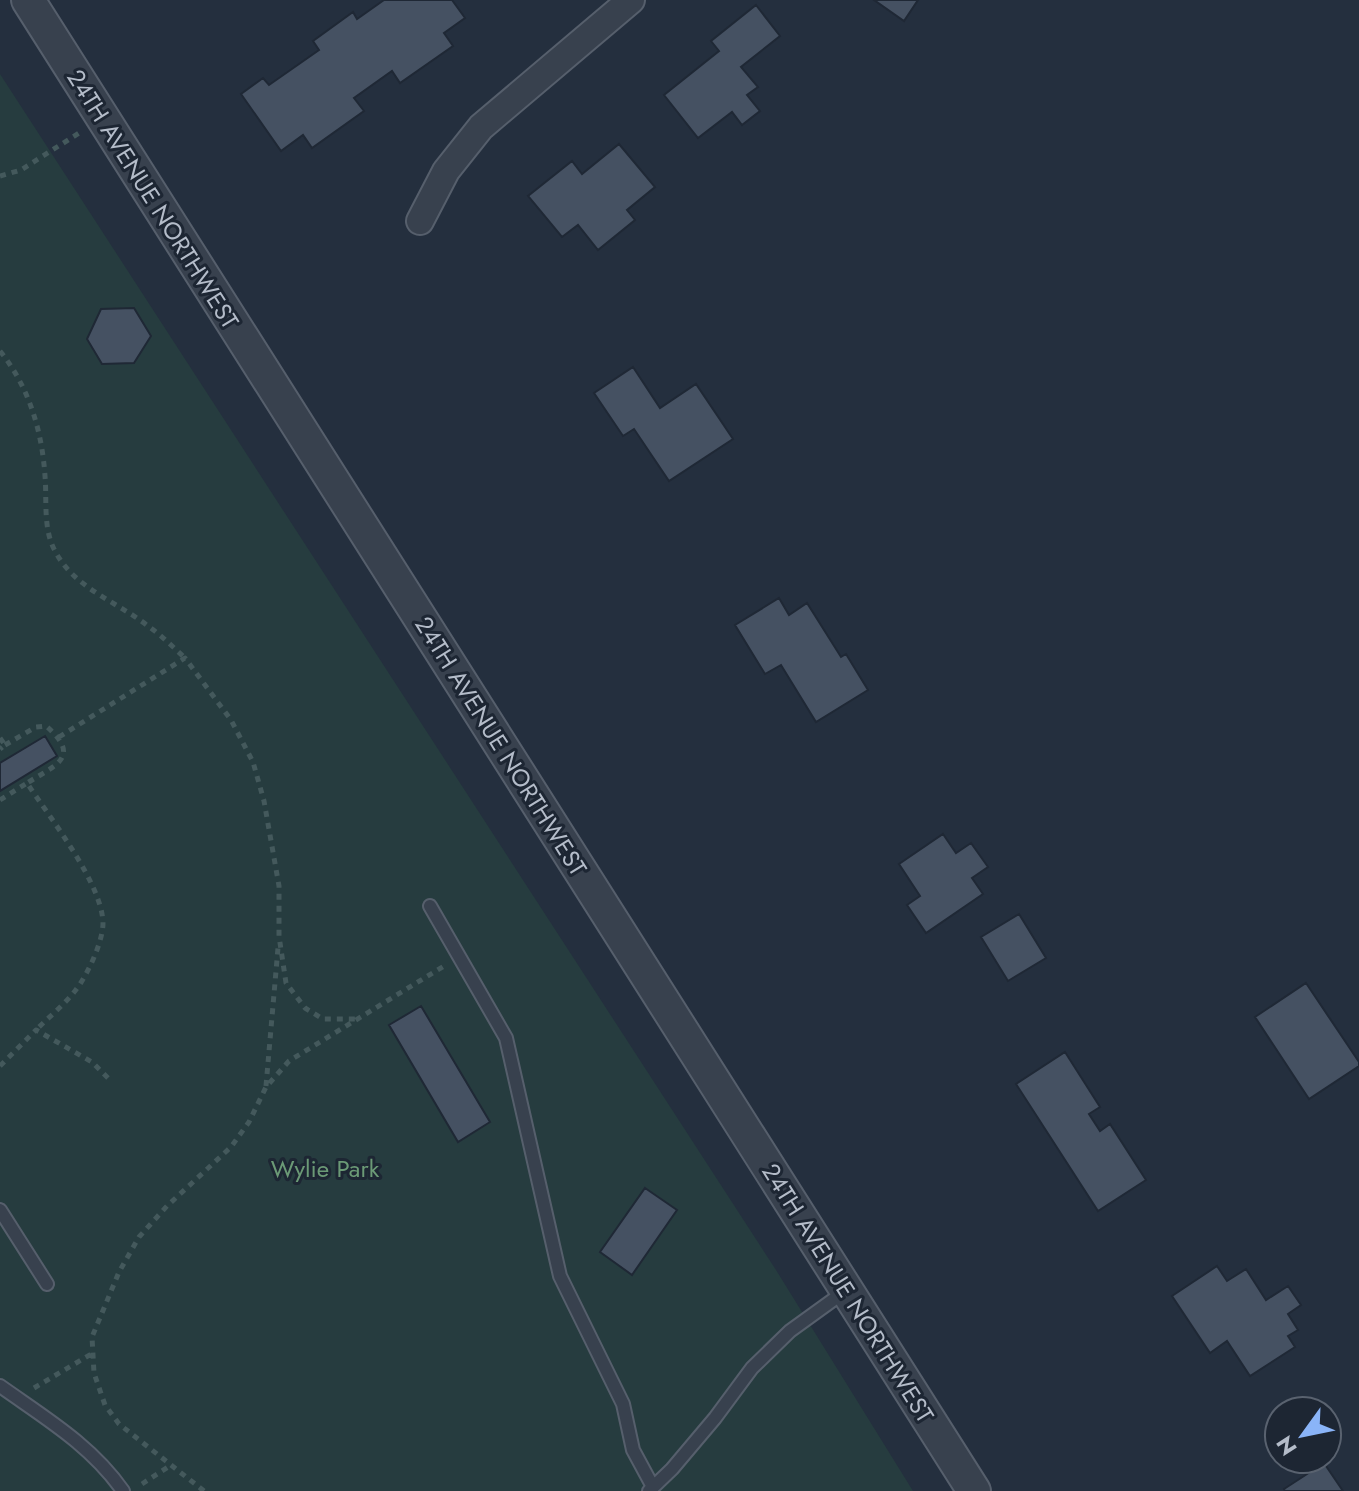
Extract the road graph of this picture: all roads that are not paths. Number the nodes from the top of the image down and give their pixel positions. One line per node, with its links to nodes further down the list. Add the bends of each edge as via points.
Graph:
1 (28, 0): 7 (street, 24TH AVENUE NORTHWEST)
2 (631, 0): 3 (street, via 481,127 446,171)
3 (420, 221)
4 (430, 906): 9 (lane, via 506,1038 560,1276 623,1404 633,1450)
5 (0, 1210): 6 (lane)
6 (47, 1284)
7 (846, 1290): 9 (lane, via 790,1331 752,1368); 11 (street, 24TH AVENUE NORTHWEST)
8 (0, 1386): 10 (lane, via 79,1441)
9 (651, 1489)
10 (123, 1491)
11 (974, 1491)

